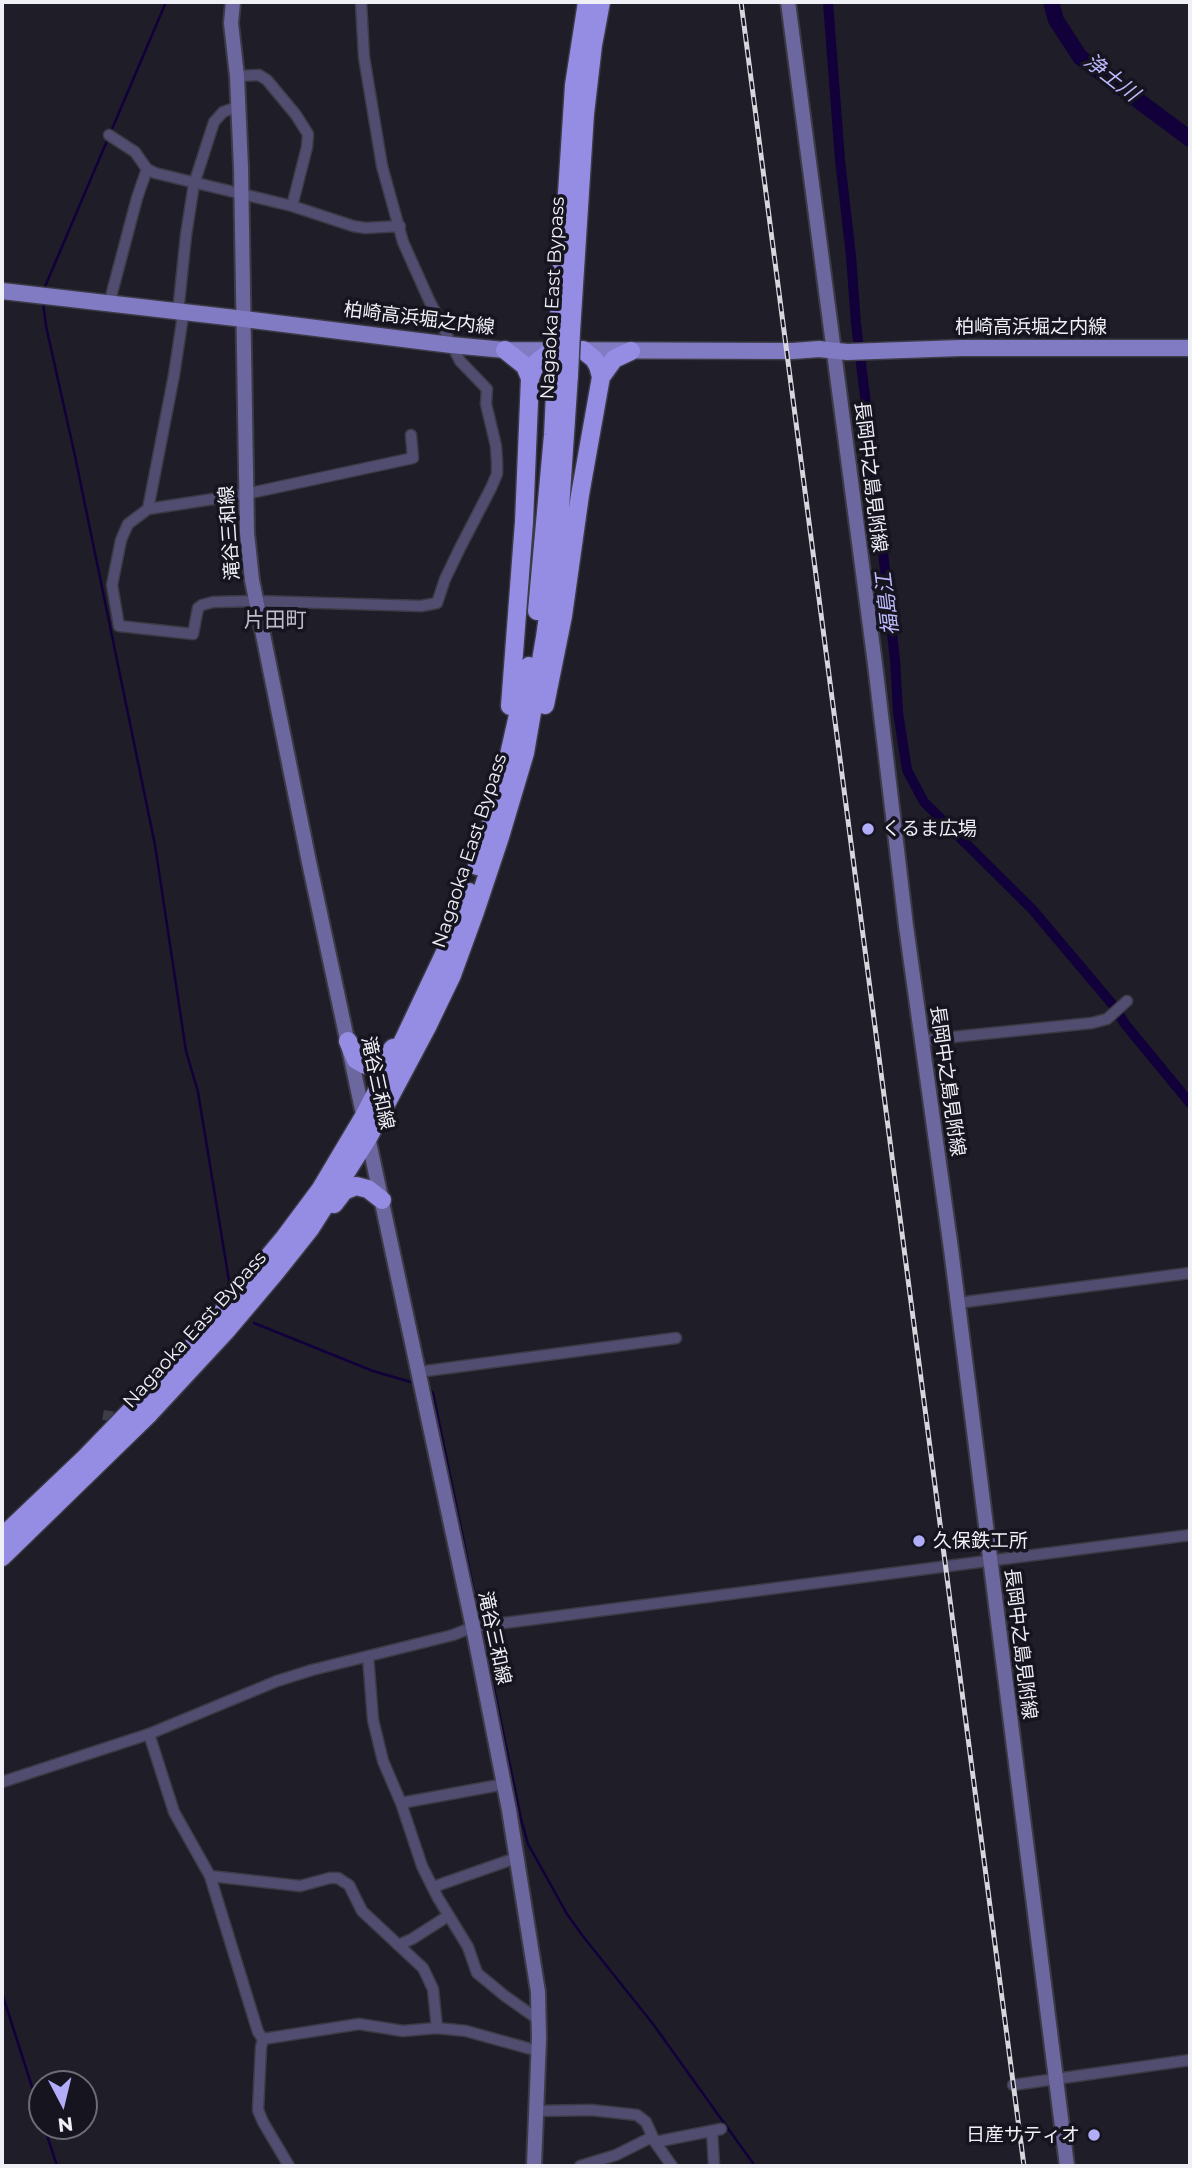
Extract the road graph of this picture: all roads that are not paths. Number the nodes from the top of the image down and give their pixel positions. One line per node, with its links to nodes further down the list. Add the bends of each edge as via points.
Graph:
1 (233, 2): 6 (main road, 滝谷三和線)
2 (361, 2): 13 (street, via 376,132)
3 (587, 2): 18 (highway, Nagaoka East Bypass, via 573,96)
4 (601, 2): 18 (highway, Nagaoka East Bypass, via 584,114)
5 (788, 2): 25 (main road, 長岡中之島見附線)
6 (237, 76): 7 (main road, 滝谷三和線); 12 (street, via 259,75 267,80 308,134)
7 (237, 107): 10 (street, via 214,122); 11 (main road, 滝谷三和線)
8 (109, 135): 9 (street, via 135,152)
9 (147, 169): 10 (street); 15 (street)
10 (194, 184): 11 (street); 16 (street)
11 (242, 195): 12 (street); 17 (main road, 滝谷三和線)
12 (292, 206): 13 (street, via 353,226)
13 (400, 226): 19 (street, via 419,280)
14 (2, 291): 15 (main road, 柏崎高浜堀之内線)
15 (109, 303): 16 (main road, 柏崎高浜堀之内線)
16 (180, 312): 17 (main road, 柏崎高浜堀之内線); 30 (street, via 174,375)
17 (244, 318): 19 (main road, 柏崎高浜堀之内線); 29 (main road, 滝谷三和線)
18 (565, 332): 32 (highway, Nagaoka East Bypass, bridge, via 559,435)
19 (451, 345): 21 (main road, 柏崎高浜堀之内線); 31 (street, via 463,367 487,389 497,462 491,488 437,603)
20 (1190, 348): 25 (main road, 柏崎高浜堀之内線)
21 (505, 350): 23 (main road, 柏崎高浜堀之内線); 27 (highway, via 525,366)
22 (583, 350): 23 (main road, 柏崎高浜堀之内線); 24 (main road, 柏崎高浜堀之内線); 26 (highway, via 594,359)
23 (551, 351): 27 (highway, via 537,362)
24 (631, 351): 25 (main road, 柏崎高浜堀之内線); 26 (highway, via 614,359)
25 (840, 351): 36 (main road, 長岡中之島見附線, via 846,435)
26 (601, 377): 32 (highway, via 563,617)
27 (530, 378): 32 (highway, via 521,569)
28 (411, 435): 29 (street, via 413,458)
29 (246, 494): 30 (street); 31 (main road, 滝谷三和線)
30 (148, 509): 31 (street, via 128,523 121,540 112,585 119,626 193,634 201,605)
31 (256, 601): 35 (main road, 滝谷三和線)
32 (529, 697): 33 (highway, Nagaoka East Bypass); 38 (highway, Nagaoka East Bypass, via 526,771 452,975)
33 (493, 819): 35 (highway, via 414,1008 390,1053 380,1063 365,1065 356,1060); 37 (highway, Nagaoka East Bypass, via 455,931)
34 (1125, 1003): 36 (street, via 1107,1019 1092,1023)
35 (348, 1041): 37 (main road, 滝谷三和線)
36 (923, 1041): 41 (main road, 長岡中之島見附線)
37 (364, 1116): 38 (main road, 滝谷三和線); 46 (highway, Nagaoka East Bypass, via 313,1199 200,1339)
38 (368, 1138): 39 (main road, 滝谷三和線); 44 (highway, Nagaoka East Bypass, via 290,1255)
39 (382, 1200): 43 (main road, 滝谷三和線); 44 (highway, via 363,1187 344,1191 270,1289 205,1362)
40 (1190, 1273): 41 (street)
41 (957, 1303): 48 (main road, 長岡中之島見附線)
42 (676, 1338): 43 (street)
43 (418, 1372): 49 (main road, 滝谷三和線)
44 (149, 1414): 47 (highway, Nagaoka East Bypass)
45 (1190, 1535): 48 (street)
46 (2, 1537)
47 (2, 1557)
48 (990, 1560): 49 (street); 65 (main road, 長岡中之島見附線)
49 (473, 1627): 50 (street); 53 (main road, 滝谷三和線)
50 (368, 1657): 51 (street, via 277,1681); 54 (street, via 373,1720 383,1761)
51 (149, 1734): 52 (street); 56 (street, via 174,1812)
52 (2, 1782)
53 (505, 1784): 54 (street); 55 (main road, 滝谷三和線)
54 (401, 1802): 57 (street)
55 (516, 1858): 57 (street); 60 (main road, 滝谷三和線)
56 (210, 1876): 59 (street, via 300,1886 338,1878 349,1885 362,1912); 62 (street)
57 (433, 1888): 58 (street)
58 (448, 1916): 59 (street); 60 (street, via 468,1947 477,1973)
59 (398, 1945): 61 (street, via 430,1979)
60 (539, 2020): 63 (main road, 滝谷三和線)
61 (437, 2028): 62 (street, via 403,2031 359,2024); 63 (street, via 476,2033)
62 (263, 2039): 69 (street, via 258,2110)
63 (538, 2051): 67 (main road, 滝谷三和線)
64 (1190, 2060): 65 (street)
65 (1056, 2079): 66 (street); 74 (main road, 長岡中之島見附線)
66 (1013, 2085)
67 (536, 2111): 68 (street, via 637,2115 646,2122); 70 (main road, 滝谷三和線)
68 (654, 2140): 71 (street); 72 (street); 73 (street, via 717,2130)
69 (289, 2166)
70 (534, 2166)
71 (580, 2166)
72 (672, 2166)
73 (714, 2166)
74 (1067, 2166)

